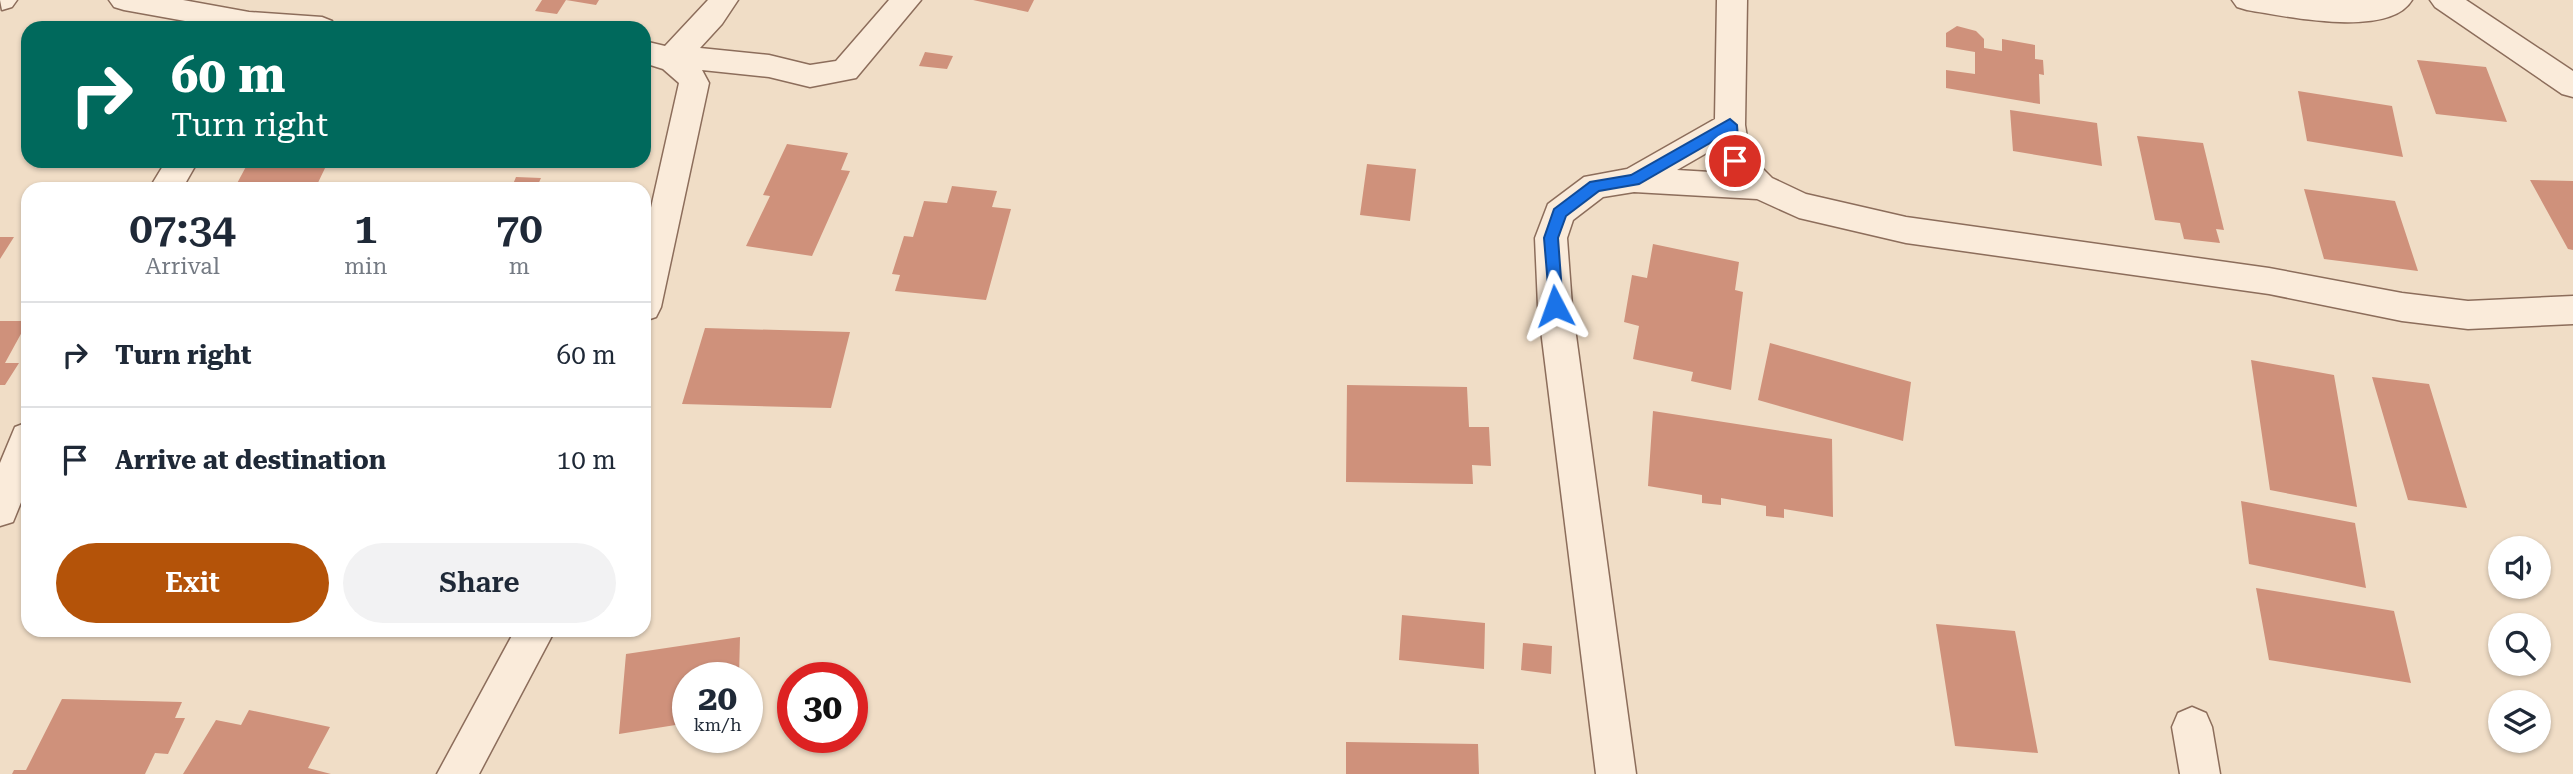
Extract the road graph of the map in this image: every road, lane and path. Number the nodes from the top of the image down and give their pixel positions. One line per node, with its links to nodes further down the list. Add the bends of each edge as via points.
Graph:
1 (124, 0): 8 (street)
2 (723, 0): 9 (street, via 712,17)
3 (906, 0): 9 (street, via 845,70 810,76 769,66)
4 (1732, 0): 11 (street)
5 (2247, 0): 6 (street, via 2364,11)
6 (2397, 0)
7 (2445, 0): 10 (street)
8 (228, 21)
9 (657, 56): 14 (street, via 687,69 694,83)
10 (2573, 86)
11 (1730, 125): 12 (street); 13 (street, via 1735,161)
12 (1634, 180): 13 (street); 21 (street, via 1595,186 1574,200 1559,213 1551,238 1555,306)
13 (1761, 187): 15 (street, via 1799,205 1906,230 2269,281 2402,307 2468,314)
14 (651, 279)
15 (2573, 310)
16 (21, 456): 17 (street)
17 (0, 510)
18 (532, 637): 20 (street)
19 (2192, 727): 22 (street)
20 (457, 774)
21 (1616, 774)
22 (2200, 774)

